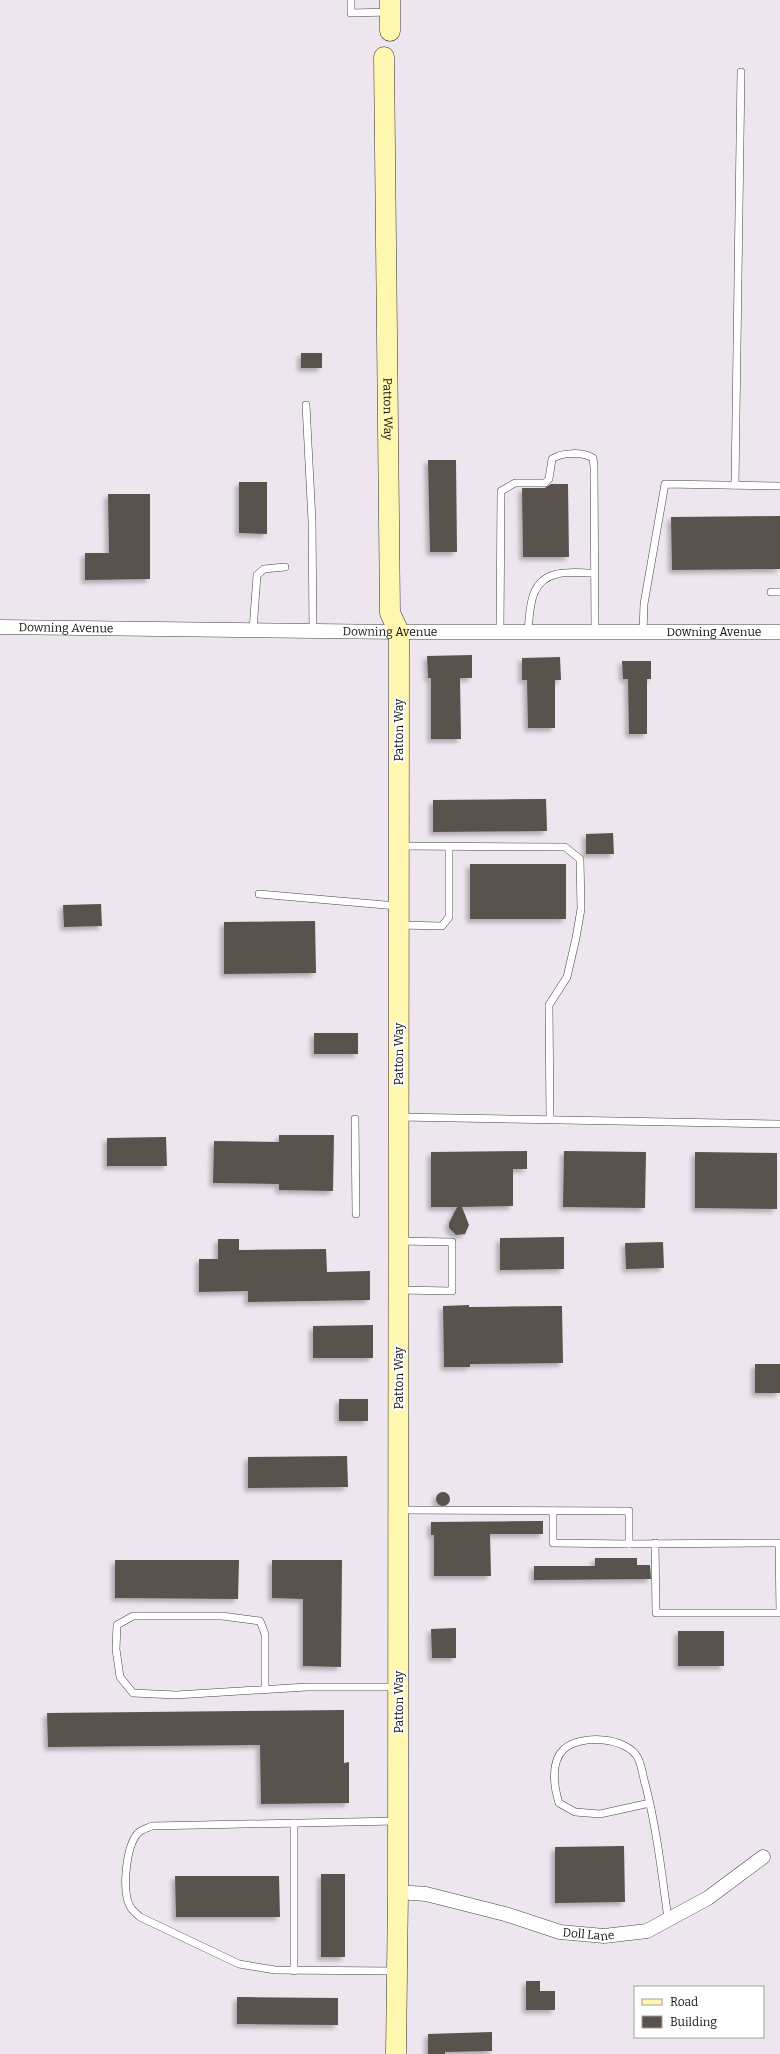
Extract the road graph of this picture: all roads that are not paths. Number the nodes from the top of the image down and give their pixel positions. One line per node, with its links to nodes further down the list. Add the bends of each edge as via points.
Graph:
1 (351, 0): 2 (lane, via 351,13)
2 (390, 14)
3 (384, 57): 15 (street, Patton Way, via 390,613)
4 (741, 72): 6 (lane)
5 (306, 405): 14 (lane, via 312,521)
6 (735, 485): 7 (lane); 19 (lane, via 665,484 644,604)
7 (780, 486)
8 (286, 566): 13 (lane, via 264,569 257,575)
9 (594, 574): 16 (lane, via 593,458 586,454 557,455 552,459 549,479 545,483 515,483 501,491); 17 (lane, via 557,573 534,589 530,601); 18 (lane)
10 (771, 592): 11 (lane)
11 (780, 592)
12 (0, 627): 13 (street, Downing Avenue)
13 (253, 630): 14 (street, Downing Avenue)
14 (313, 631): 15 (street, Downing Avenue)
15 (399, 632): 16 (street, Downing Avenue); 21 (street, Patton Way)
16 (500, 632): 17 (street, Downing Avenue)
17 (528, 632): 18 (street, Downing Avenue)
18 (595, 632): 19 (street, Downing Avenue)
19 (643, 632): 20 (street, Downing Avenue)
20 (780, 632)
21 (399, 846): 22 (lane); 24 (street, Patton Way)
22 (449, 847): 24 (lane, via 449,917 442,926); 27 (lane, via 565,847 580,858 581,909 576,938 567,977 549,1004)
23 (259, 894): 24 (lane)
24 (399, 916): 25 (street, Patton Way)
25 (399, 1117): 27 (lane); 30 (street, Patton Way)
26 (355, 1119): 29 (lane)
27 (550, 1120): 28 (lane)
28 (780, 1124)
29 (356, 1214)
30 (399, 1241): 31 (street, Patton Way); 31 (lane, via 452,1242 452,1291)
31 (399, 1290): 32 (street, Patton Way)
32 (399, 1510): 33 (lane); 36 (street, Patton Way)
33 (553, 1511): 35 (lane, via 629,1512); 35 (lane, via 553,1543)
34 (655, 1543): 34 (lane, via 779,1543 780,1613 656,1613); 35 (lane)
35 (629, 1544)
36 (398, 1687): 37 (lane, via 307,1687); 39 (street, Patton Way)
37 (265, 1690): 37 (lane, via 176,1695 132,1693 120,1677 116,1649 118,1625 133,1616 222,1616 260,1621 264,1634)
38 (650, 1803): 38 (lane, via 638,1757 625,1745 605,1739 577,1741 564,1749 556,1765 554,1786 560,1803 574,1812 600,1814); 43 (lane, via 656,1826)
39 (398, 1821): 40 (lane); 42 (street, Patton Way)
40 (294, 1823): 44 (lane); 44 (lane, via 152,1826 139,1832 130,1844 126,1860 127,1897 131,1908 140,1917 240,1964)
41 (762, 1858): 43 (street, Doll Lane, via 708,1898)
42 (398, 1892): 43 (street, Doll Lane, via 426,1894 505,1914 560,1932 611,1935 647,1931); 45 (street, Patton Way)
43 (668, 1919)
44 (294, 1971): 45 (lane)
45 (397, 1971): 46 (street, Patton Way)
46 (396, 2054)

